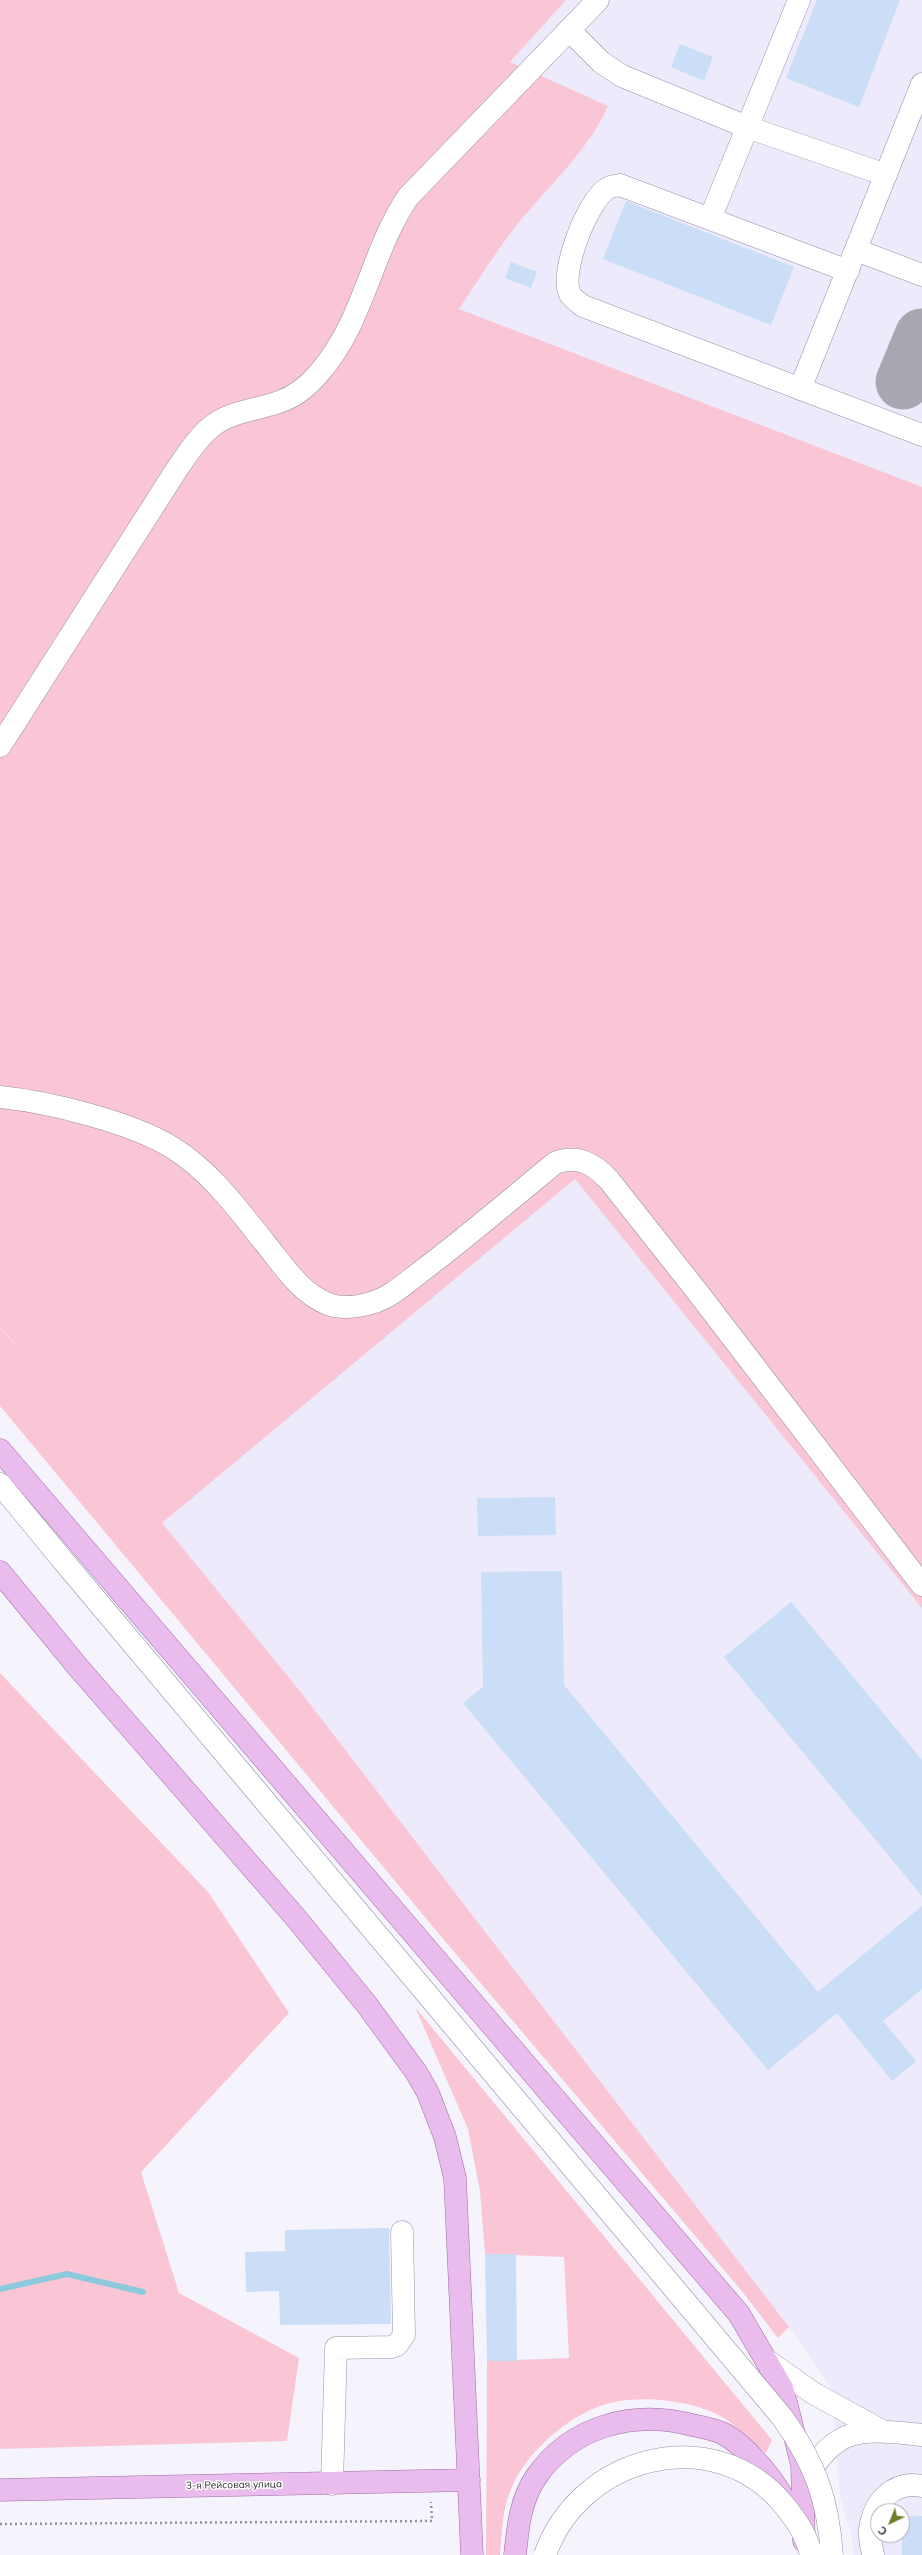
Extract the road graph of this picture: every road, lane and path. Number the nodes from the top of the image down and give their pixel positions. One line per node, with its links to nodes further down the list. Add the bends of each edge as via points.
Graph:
1 (598, 0): 3 (street)
2 (799, 0): 5 (street)
3 (569, 30): 5 (street, via 601,62 622,76); 13 (street, via 408,198 389,228 356,317 320,373 293,396 223,420 211,427 200,439 177,469)
4 (922, 84): 6 (street)
5 (747, 127): 6 (street); 7 (street)
6 (886, 175): 8 (street)
7 (710, 219): 9 (street); 11 (street, via 620,185 608,188 590,209 569,260 566,276 570,294 583,306)
8 (856, 250): 9 (street); 10 (street)
9 (848, 271): 11 (street)
10 (922, 275)
11 (800, 389): 12 (street)
12 (922, 436)
13 (0, 746)
14 (0, 1097): 18 (street, via 28,1100 85,1114 148,1135 172,1147 194,1162 210,1178 296,1282 315,1297 340,1308 372,1303 391,1294 555,1163 567,1158 599,1169 699,1294)
15 (0, 1450): 20 (main road, via 739,2314)
16 (0, 1484): 34 (street, bridge, via 782,2417 814,2467 825,2506)
17 (0, 1572): 24 (main road, via 77,1666 296,1918 367,2005 416,2072 428,2093 445,2137 455,2178)
18 (922, 1585)
19 (402, 2232): 25 (street, via 404,2335 397,2345 391,2347 336,2348)
20 (768, 2361): 21 (street, via 814,2394); 27 (main road, via 782,2388 793,2425 802,2465)
21 (882, 2431): 22 (street); 27 (street, via 855,2434 828,2447 817,2459)
22 (922, 2435)
23 (431, 2480): 24 (main road, 3-я Рейсовая улица); 25 (main road, 3-я Рейсовая улица); 29 (path, via 432,2521)
24 (469, 2480): 31 (main road)
25 (332, 2484): 28 (main road, 3-я Рейсовая улица)
26 (922, 2486): 35 (street, via 900,2486 889,2492 881,2501 872,2517 869,2532)
27 (801, 2487): 30 (main road)
28 (0, 2490)
29 (0, 2524)
30 (806, 2549): 32 (main road, via 778,2489 754,2461 722,2433 683,2422 647,2418 591,2430 574,2439 552,2458 536,2478 524,2500 520,2512); 33 (street, bridge, via 800,2526 777,2497 757,2480 721,2464 684,2458 651,2461 604,2479 582,2497 561,2522)
31 (472, 2555)
32 (515, 2555)
33 (545, 2555)
34 (832, 2555)
35 (873, 2555)

